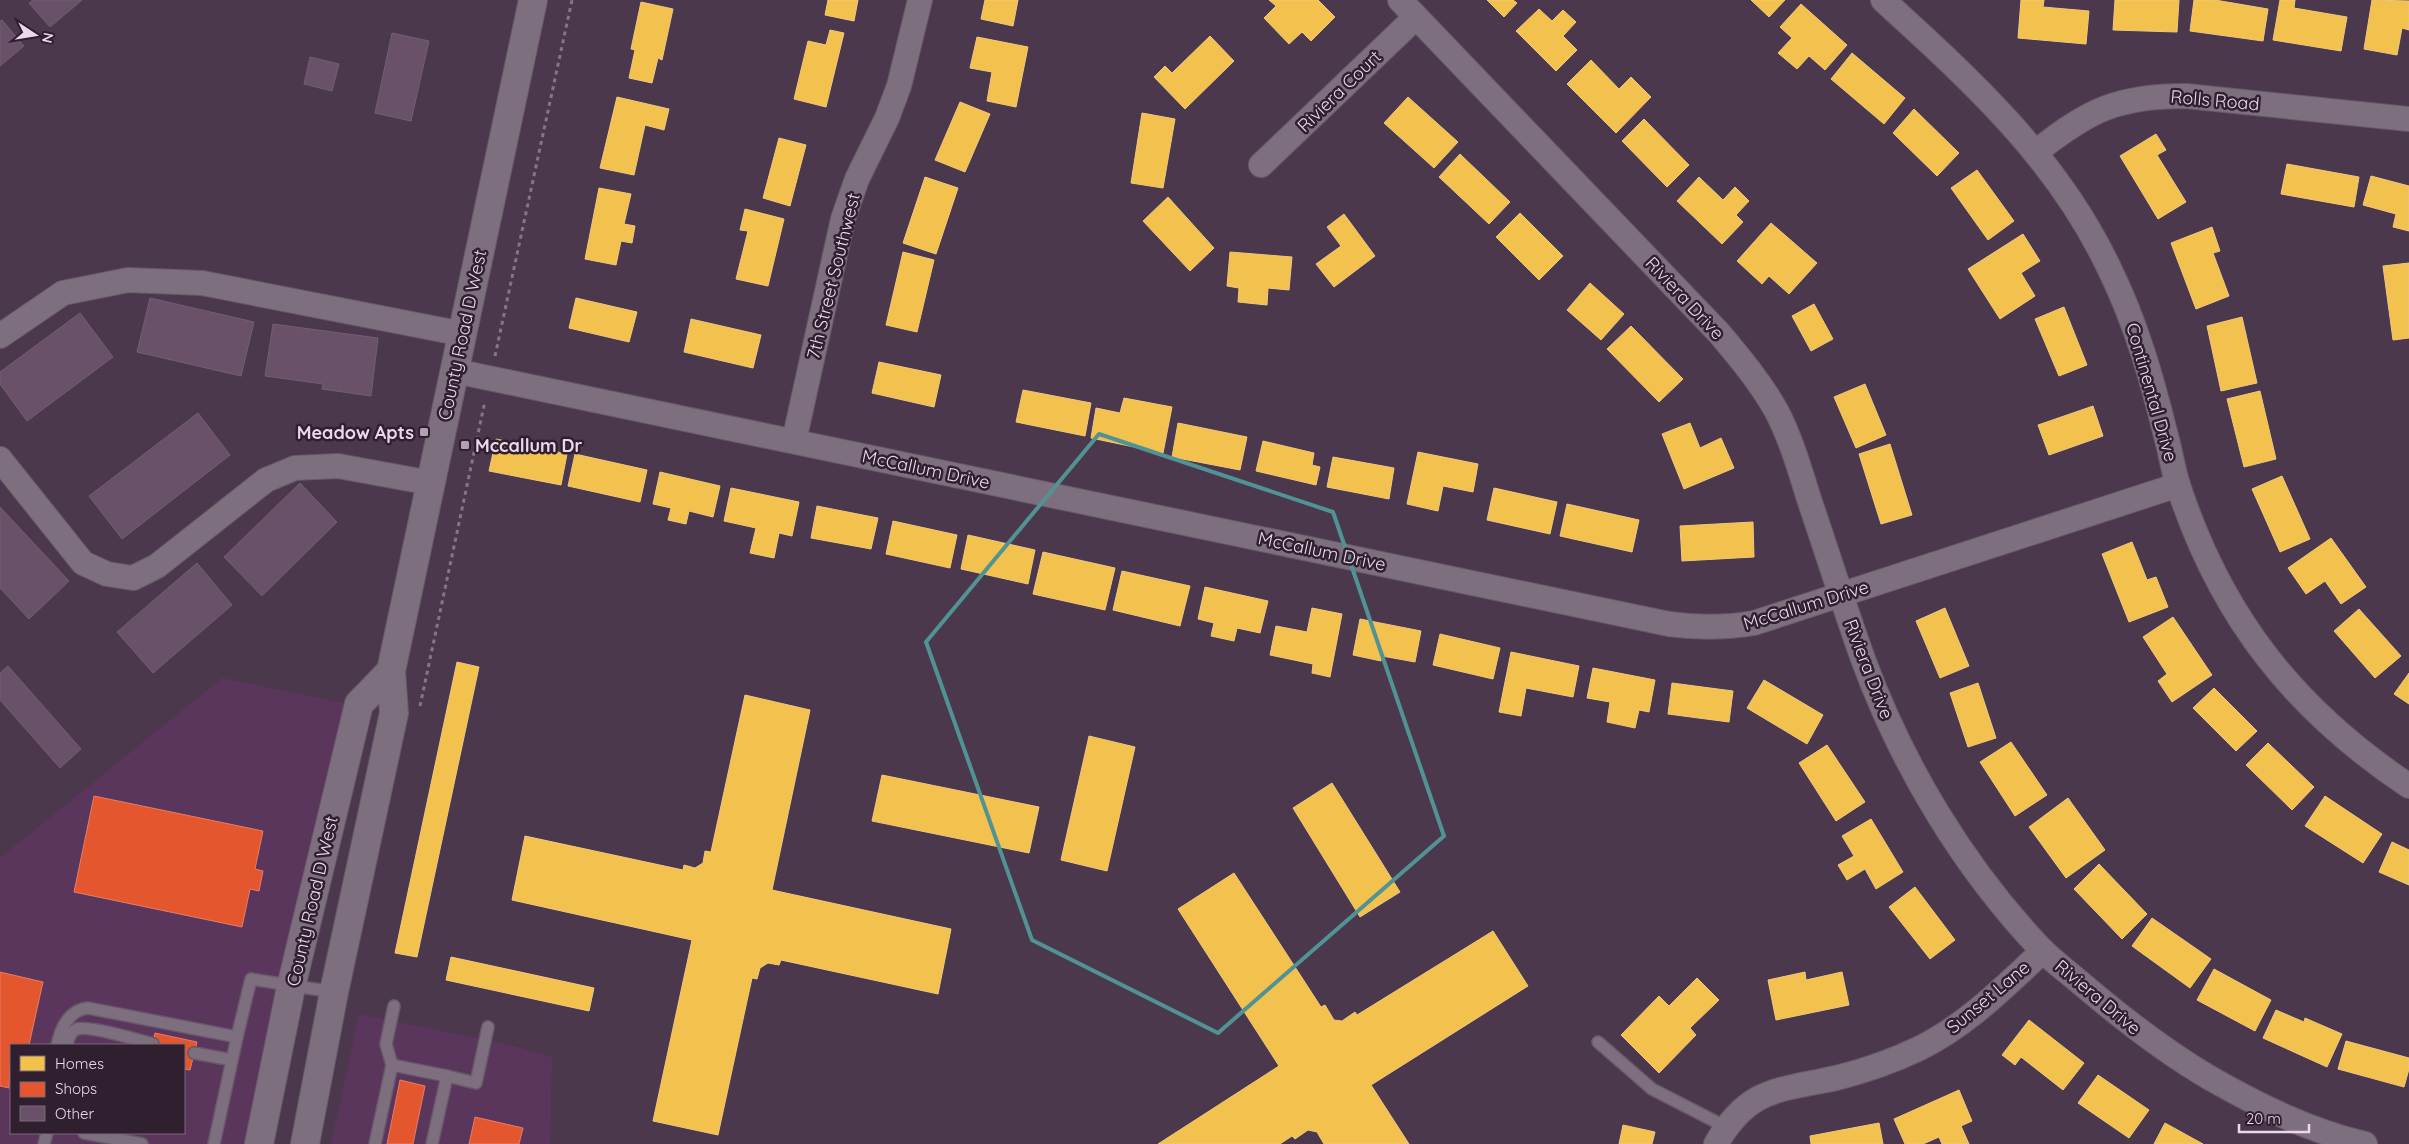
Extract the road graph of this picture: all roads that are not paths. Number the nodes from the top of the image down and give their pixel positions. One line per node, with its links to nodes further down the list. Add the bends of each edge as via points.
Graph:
1 (533, 0): 8 (main road, County Road D West)
2 (920, 0): 11 (street, 7th Street Southwest, via 899,86 857,179 843,219)
3 (1883, 0): 6 (street, Continental Drive, via 1958,69)
4 (1408, 8): 7 (street, Riviera Court); 15 (street, Riviera Drive, via 1750,369 1778,414 1794,453)
5 (2409, 119): 6 (street, Rolls Road, via 2186,96 2152,96 2119,102 2095,111)
6 (2036, 152): 14 (street, Continental Drive, via 2075,205 2110,268 2134,324)
7 (1261, 165)
8 (462, 334): 9 (street, via 202,283 128,280 63,293); 10 (main road, County Road D West)
9 (0, 336)
10 (456, 371): 11 (street, McCallum Drive); 13 (main road, County Road D West)
11 (794, 442): 15 (street, McCallum Drive, via 1678,625 1729,628 1754,624)
12 (0, 459): 13 (street, via 83,563 108,574 133,578 157,566 266,480 295,468 338,466)
13 (430, 483): 16 (main road, County Road D West)
14 (2178, 485): 15 (street, McCallum Drive); 17 (street, Continental Drive, via 2198,541 2222,591 2252,638 2288,684 2327,724 2369,759)
15 (1841, 595): 18 (street, Riviera Drive, via 1893,730 1929,797 1997,898)
16 (391, 671): 19 (main road, County Road D West, via 359,704); 20 (main road, County Road D West, via 394,713)
17 (2409, 786)
18 (2043, 951): 33 (street, Sunset Lane, via 1982,1006 1919,1049 1872,1068 1789,1085 1765,1094 1744,1108); 41 (street, Riviera Drive, via 2152,1042 2201,1072 2287,1117 2340,1138)
19 (291, 987): 20 (lane); 23 (lane, via 252,979); 37 (main road, County Road D West)
20 (334, 992): 38 (main road, County Road D West)
21 (394, 1006): 30 (lane, via 386,1044)
22 (488, 1027): 31 (lane, via 476,1083)
23 (238, 1037): 25 (lane, via 88,1008 72,1014); 29 (lane)
24 (1598, 1042): 33 (lane, via 1652,1089)
25 (57, 1044)
26 (67, 1044): 27 (lane, via 69,1036 77,1029)
27 (152, 1044)
28 (194, 1053): 29 (lane)
29 (232, 1060): 36 (lane)
30 (392, 1065): 31 (lane); 39 (lane)
31 (446, 1076): 40 (lane)
32 (87, 1134): 34 (lane)
33 (1721, 1135)
34 (104, 1140): 35 (lane)
35 (142, 1144)
36 (214, 1144)
37 (259, 1144)
38 (305, 1144)
39 (374, 1144)
40 (432, 1144)
41 (2365, 1144)

